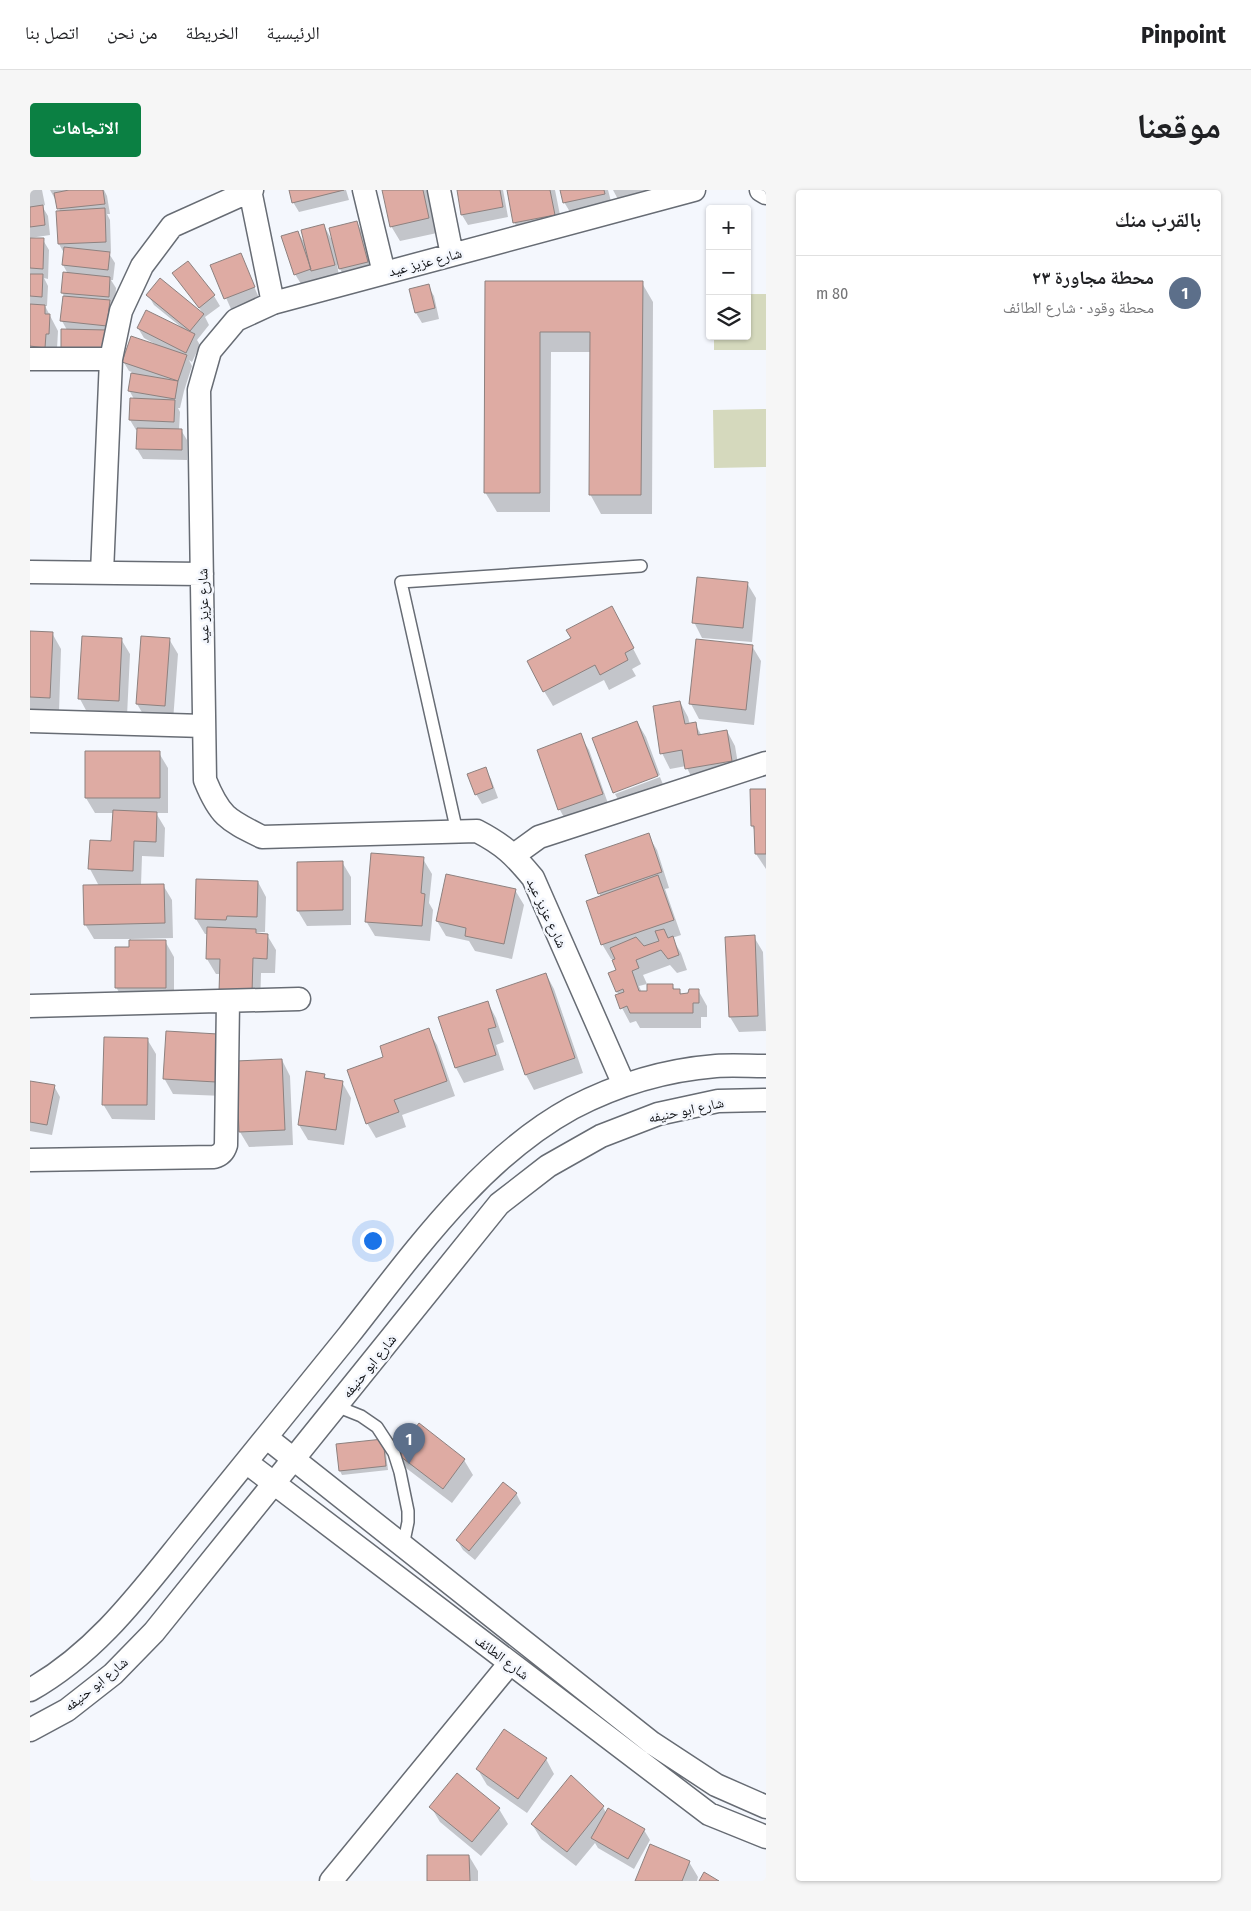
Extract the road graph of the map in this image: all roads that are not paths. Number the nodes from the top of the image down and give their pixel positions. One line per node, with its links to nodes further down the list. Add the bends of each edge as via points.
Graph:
1 (251, 190): 9 (street); 11 (street, via 172,226 142,266 121,310)
2 (364, 190): 8 (street)
3 (438, 190): 7 (street)
4 (694, 190): 7 (street, شارع عزيز عيد)
5 (761, 190): 6 (street)
6 (766, 192)
7 (452, 255): 8 (street, شارع عزيز عيد)
8 (384, 273): 9 (street, شارع عزيز عيد)
9 (272, 303): 15 (street, شارع عزيز عيد, via 236,320 210,351 199,390)
10 (30, 359): 11 (street)
11 (111, 359): 14 (street)
12 (641, 566): 19 (lane, via 401,582)
13 (30, 572): 14 (street)
14 (102, 573): 15 (street)
15 (202, 574): 17 (street, شارع عزيز عيد)
16 (30, 721): 17 (street)
17 (204, 726): 19 (street, شارع عزيز عيد, via 205,780 215,803 231,822 262,837)
18 (766, 763): 20 (street, via 539,837)
19 (457, 832): 20 (street, شارع عزيز عيد, via 477,832 497,841)
20 (514, 855): 25 (street, شارع عزيز عيد, via 533,878)
21 (299, 1000): 22 (street)
22 (228, 1001): 23 (street); 27 (street, via 226,1145 220,1155 214,1158)
23 (30, 1006)
24 (766, 1066): 25 (street, via 716,1066 670,1072)
25 (624, 1085): 29 (street, via 572,1108 524,1141 479,1180 414,1252)
26 (766, 1100): 28 (street, شارع ابو حنيفه, via 718,1100 658,1114 601,1136 548,1166 499,1204)
27 (30, 1160)
28 (336, 1406): 30 (street, شارع ابو حنيفه); 33 (lane, via 377,1427 394,1452 408,1512)
29 (267, 1438): 30 (street, شارع الطائف); 31 (street)
30 (293, 1459): 32 (street, شارع ابو حنيفه); 33 (street, شارع الطائف)
31 (246, 1462): 32 (street, شارع الطائف); 35 (street, via 124,1613 87,1650)
32 (274, 1484): 34 (street, شارع الطائف); 36 (street, شارع ابو حنيفه, via 154,1632 113,1674 67,1710)
33 (403, 1546): 37 (street, شارع الطائف, via 652,1742 716,1785)
34 (510, 1663): 38 (street, شارع الطائف, via 709,1814); 39 (street)
35 (30, 1690)
36 (30, 1730)
37 (766, 1807)
38 (766, 1837)
39 (331, 1881)

